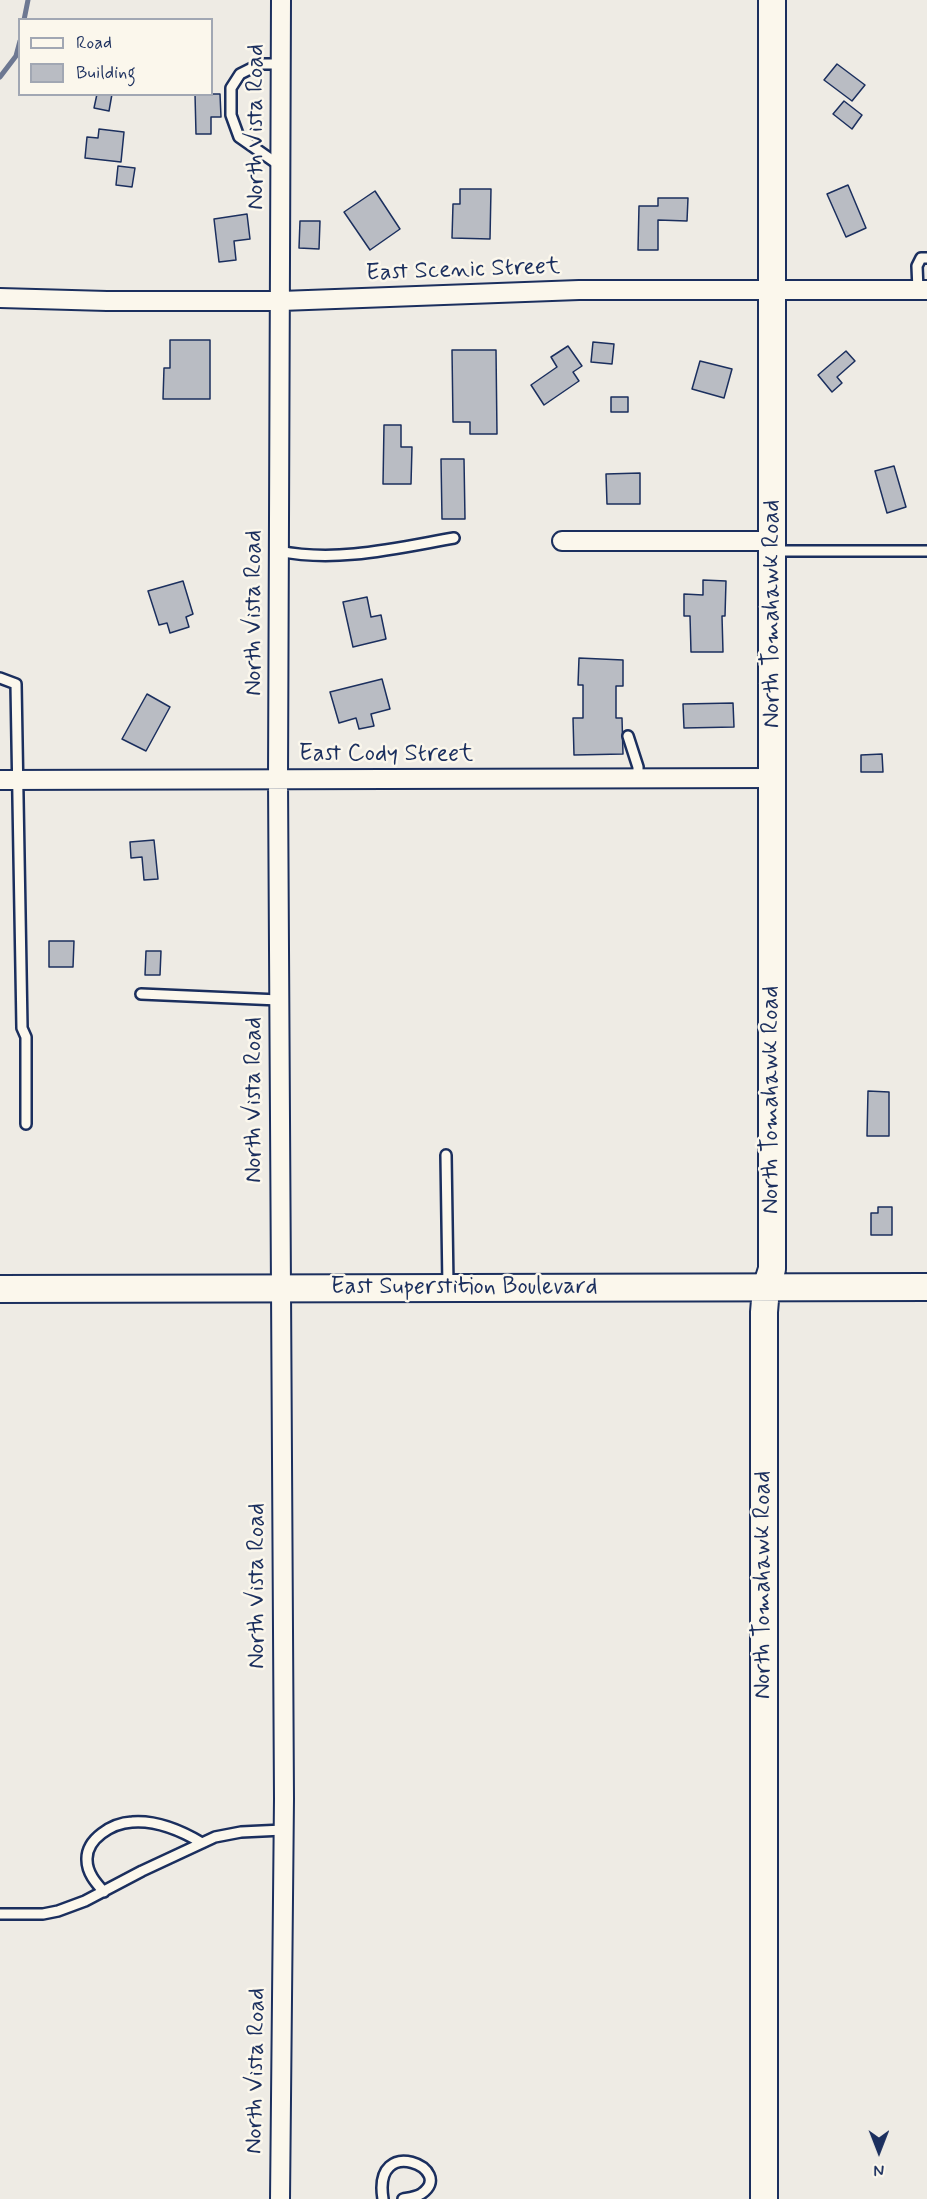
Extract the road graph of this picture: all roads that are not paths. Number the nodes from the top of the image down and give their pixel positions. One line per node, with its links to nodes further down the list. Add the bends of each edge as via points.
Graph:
1 (281, 0): 3 (street, North Vista Road)
2 (772, 0): 6 (street, North Tomahawk Road)
3 (281, 64): 4 (street, North Vista Road); 4 (lane, via 260,64 240,74 231,88 231,115 239,137)
4 (281, 166): 9 (street, North Vista Road)
5 (927, 258): 7 (lane, via 921,258 917,266)
6 (773, 290): 7 (street, East Scenic Street); 9 (street, East Scenic Street, via 579,290); 12 (street, North Tomahawk Road)
7 (923, 290)
8 (0, 298): 9 (street, East Scenic Street)
9 (281, 301): 14 (street, North Vista Road)
10 (454, 538): 14 (lane, via 369,553 303,556)
11 (562, 541): 12 (street)
12 (772, 546): 13 (lane); 17 (street, North Tomahawk Road)
13 (927, 550)
14 (279, 551): 18 (street, North Vista Road)
15 (0, 678): 20 (lane, via 16,684)
16 (628, 736): 19 (lane)
17 (773, 778): 19 (street, East Cody Street); 28 (street, North Tomahawk Road, via 772,1269)
18 (278, 779): 19 (street, East Cody Street); 20 (street, East Cody Street); 22 (street, North Vista Road)
19 (638, 779)
20 (9, 780): 23 (lane, via 22,1028 26,1037)
21 (141, 994): 22 (lane)
22 (279, 1000): 26 (street, North Vista Road)
23 (26, 1124)
24 (446, 1155): 27 (lane)
25 (927, 1287): 28 (street, East Superstition Boulevard)
26 (280, 1288): 27 (street, East Superstition Boulevard); 29 (street, East Superstition Boulevard); 30 (street, North Vista Road)
27 (448, 1288): 28 (street, East Superstition Boulevard)
28 (766, 1288): 37 (street, North Tomahawk Road)
29 (0, 1289)
30 (284, 1830): 31 (lane, via 241,1832); 34 (street, North Vista Road)
31 (202, 1843): 32 (lane); 32 (lane, via 184,1832 151,1823 131,1822 109,1829 93,1842 87,1862 93,1879)
32 (104, 1892): 33 (lane, via 58,1911)
33 (0, 1914)
34 (280, 2199)
35 (383, 2199): 36 (lane, via 384,2173 389,2167 399,2162 419,2163 430,2176 429,2182 421,2194)
36 (403, 2199)
37 (764, 2199)

